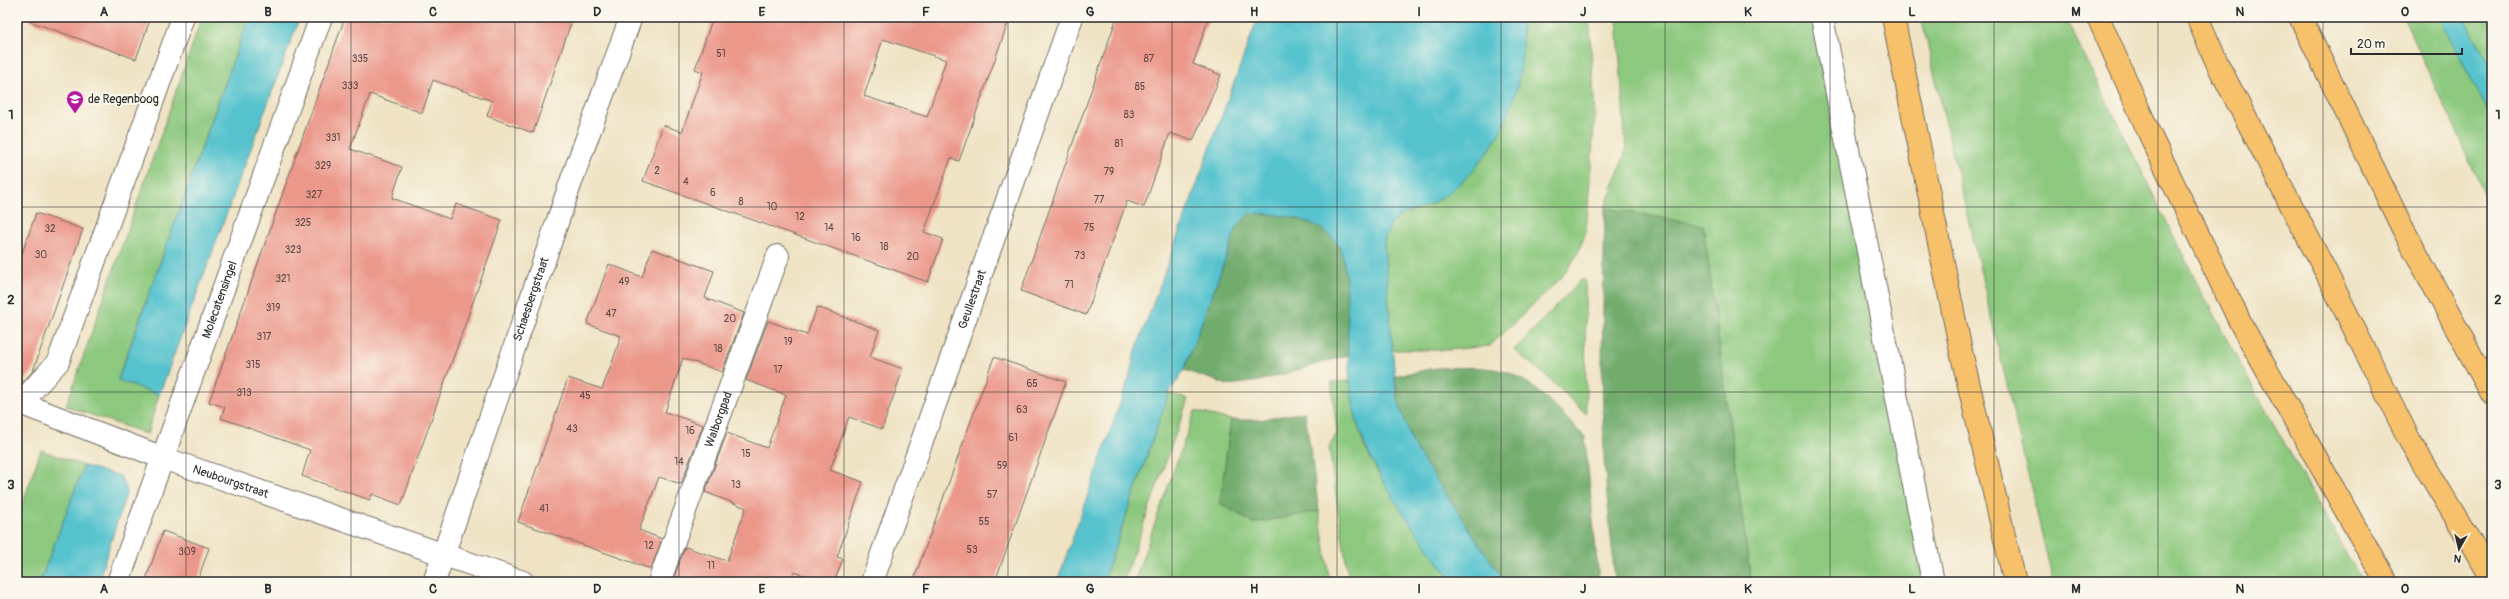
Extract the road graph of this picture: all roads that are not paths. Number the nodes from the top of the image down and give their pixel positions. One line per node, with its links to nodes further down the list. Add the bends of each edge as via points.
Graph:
1 (183, 17): 12 (street, via 58,362)
2 (320, 17): 13 (street, Molecatensingel)
3 (631, 17): 14 (street, Schaesbergstraat, via 572,179)
4 (1072, 17): 20 (street, Geullestraat)
5 (1822, 17): 21 (street)
6 (1893, 17): 22 (highway, via 1962,356)
7 (2098, 17): 23 (highway, via 2150,135 2242,326)
8 (2197, 17): 15 (highway, via 2218,65 2326,272 2410,441)
9 (2300, 17): 11 (highway, via 2402,227)
10 (778, 256): 19 (street, Walborgpad)
11 (2492, 394)
12 (18, 404): 13 (street, Neubourgstraat)
13 (163, 458): 14 (street, Neubourgstraat); 16 (street, Molecatensingel)
14 (443, 555): 17 (street, Schaesbergstraat); 18 (street)
15 (2492, 578)
16 (118, 582)
17 (434, 582)
18 (523, 582)
19 (659, 582)
20 (872, 582)
21 (1933, 582)
22 (2015, 582)
23 (2386, 582)

